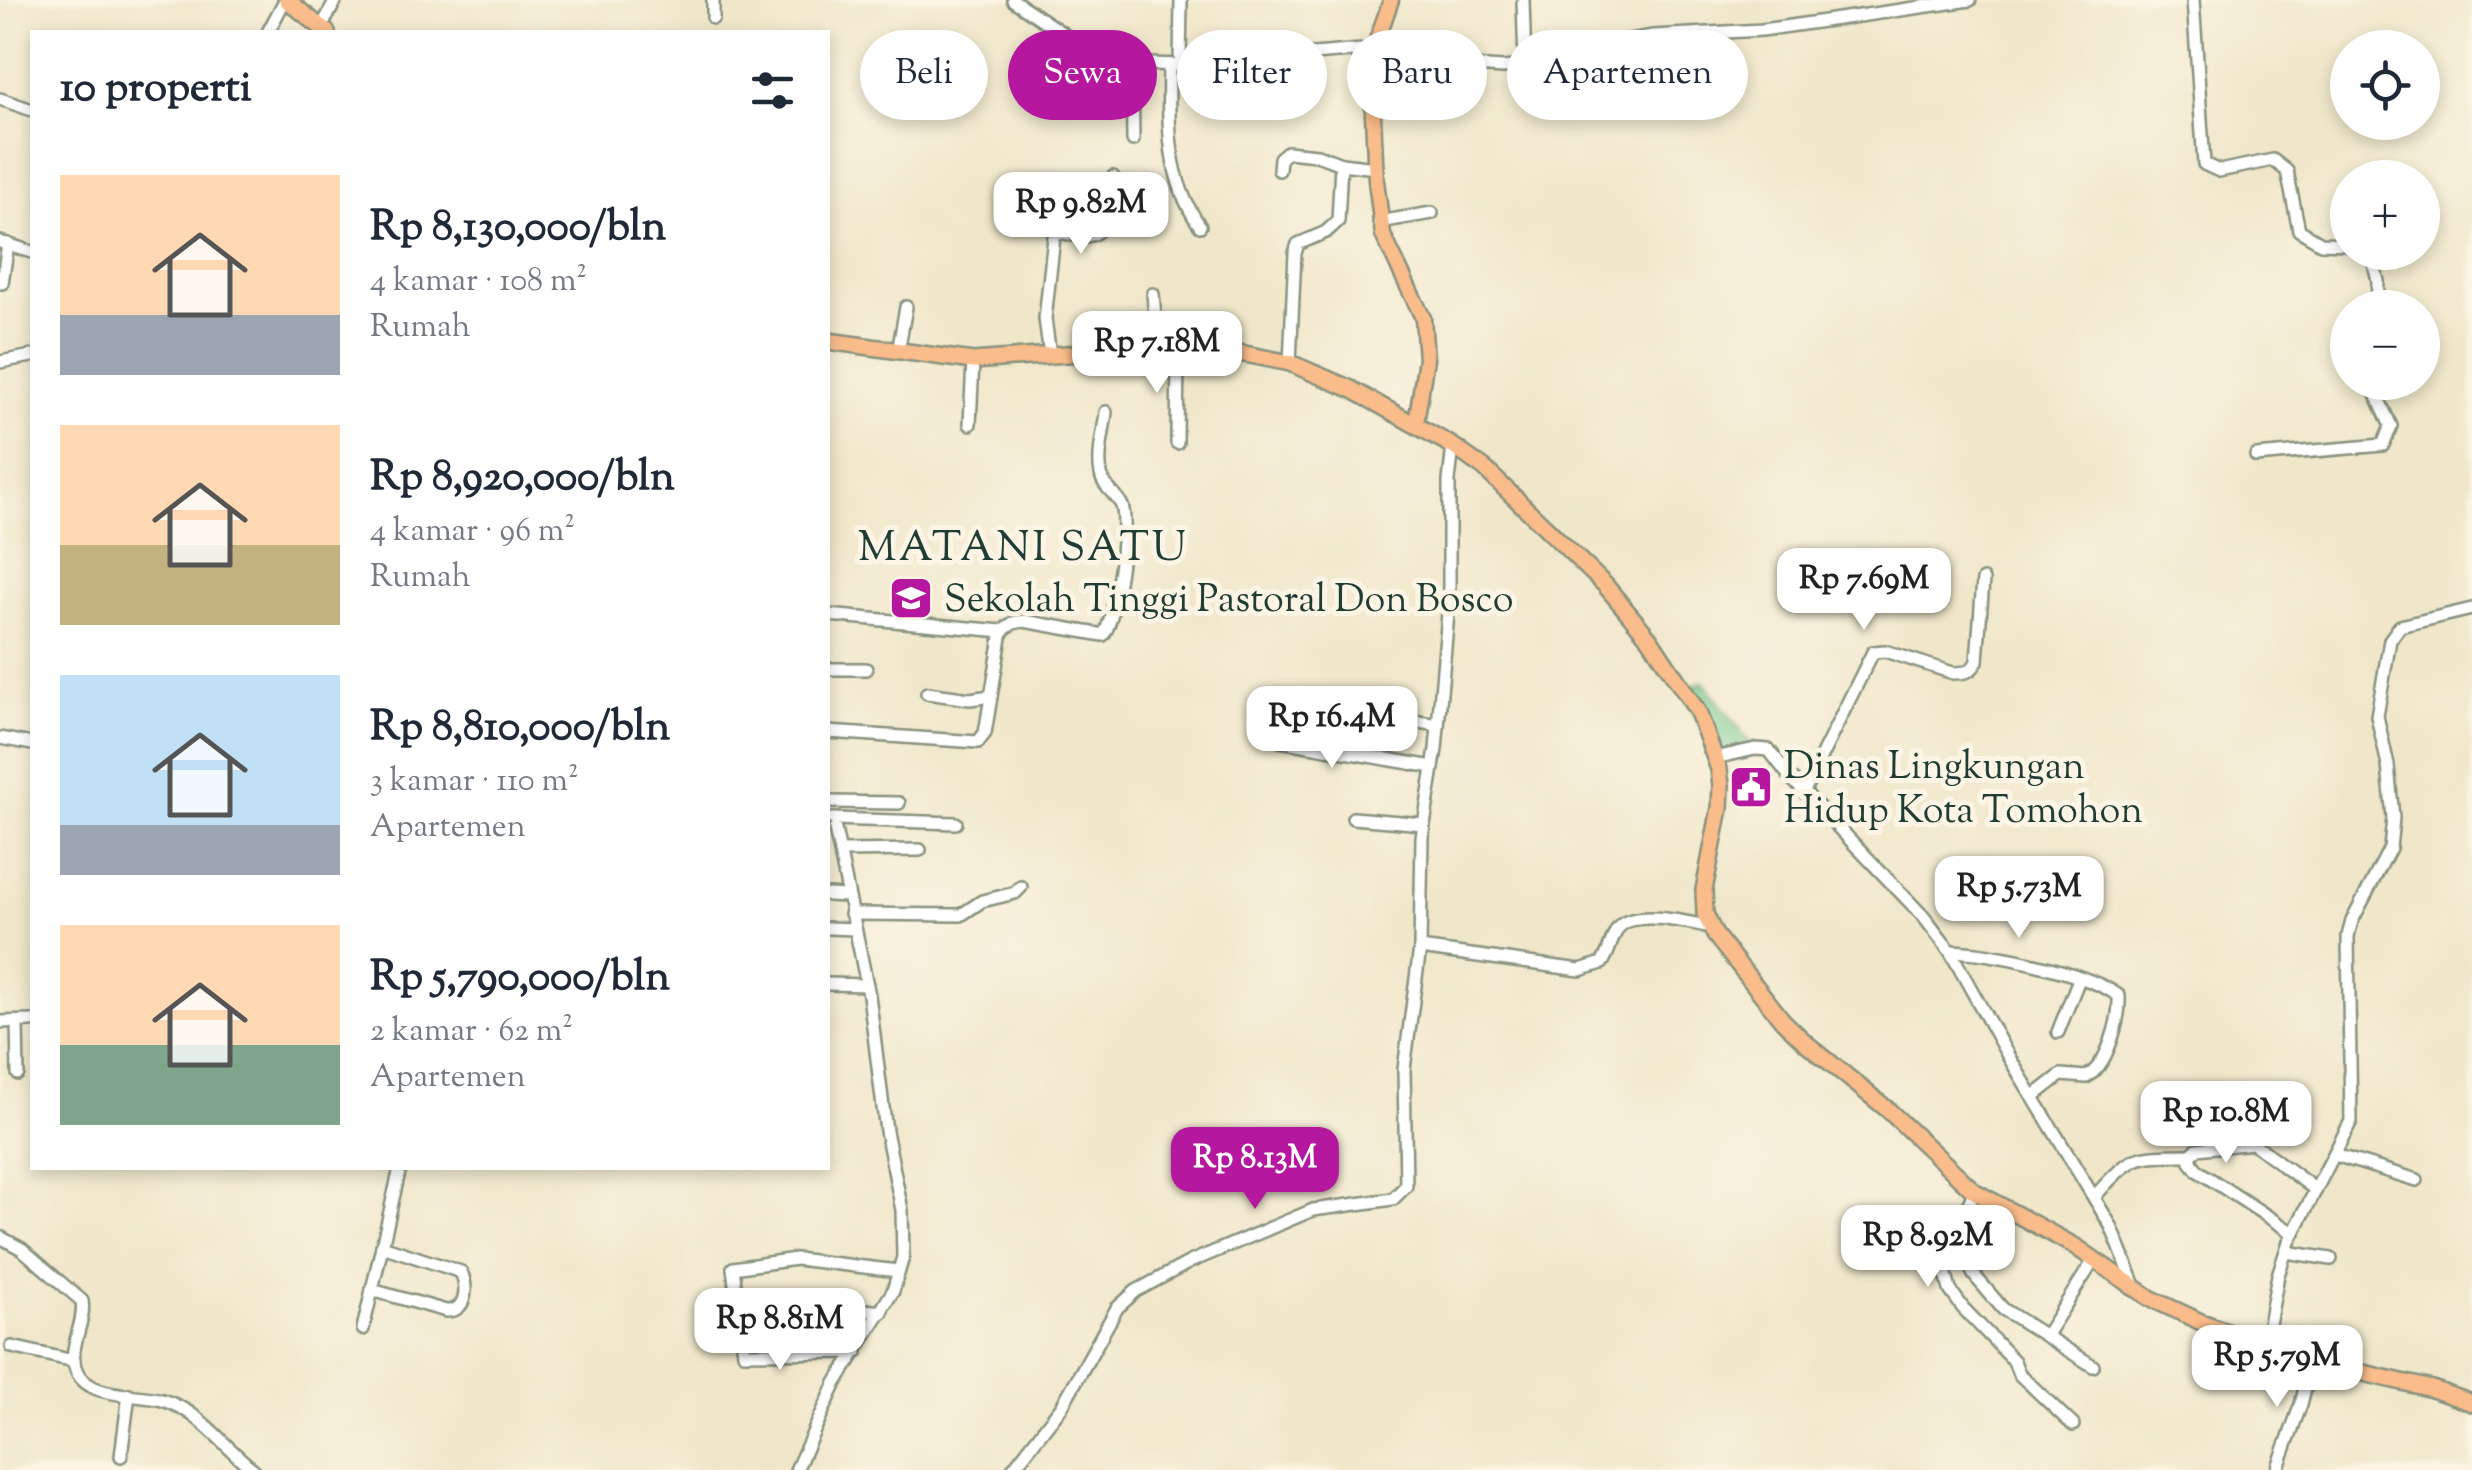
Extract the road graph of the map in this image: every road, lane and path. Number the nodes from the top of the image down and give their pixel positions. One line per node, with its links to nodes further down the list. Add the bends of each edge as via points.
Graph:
1 (286, 0): 11 (street); 12 (highway)
2 (336, 0): 12 (street)
3 (713, 0): 10 (street)
4 (1013, 0): 13 (street)
5 (1181, 0): 19 (street)
6 (1391, 0): 14 (main road)
7 (1523, 0): 15 (street)
8 (1970, 0): 16 (street)
9 (2193, 0): 33 (street, via 2204,164 2219,172 2273,160 2287,171 2299,230)
10 (713, 18)
11 (269, 30)
12 (323, 30)
13 (1058, 30)
14 (1381, 30)
15 (1524, 30)
16 (1748, 31)
17 (1347, 51): 19 (street)
18 (1157, 64): 19 (street)
19 (1174, 65): 31 (street, via 1174,165)
20 (0, 99): 21 (street)
21 (30, 109)
22 (1133, 120): 24 (street)
23 (1374, 120): 26 (main road)
24 (1133, 140)
25 (1340, 164): 26 (street); 27 (street, via 1287,152); 46 (street, via 1338,222 1298,244 1295,253)
26 (1376, 168): 30 (main road)
27 (1279, 170)
28 (1114, 177): 43 (street, via 1100,230 1054,237 1045,320)
29 (1432, 213): 30 (street)
30 (1379, 222): 50 (main road, via 1423,318 1426,359)
31 (1200, 226)
32 (4, 243): 34 (street); 35 (street)
33 (2330, 243)
34 (30, 251)
35 (2, 284)
36 (1153, 294): 40 (street)
37 (906, 307): 41 (street)
38 (830, 341): 41 (highway)
39 (1178, 349): 40 (highway); 46 (highway); 51 (street)
40 (1158, 350): 43 (highway)
41 (898, 352): 44 (highway)
42 (30, 356): 45 (street)
43 (1050, 356): 44 (highway)
44 (972, 361): 49 (street)
45 (0, 362)
46 (1290, 363): 50 (highway)
47 (2379, 400): 53 (street, via 2391,426 2384,444)
48 (1106, 412): 57 (street, via 1100,474 1124,516 1108,632 1096,636 1024,622)
49 (970, 424)
50 (1416, 424): 52 (highway)
51 (1177, 442)
52 (1453, 446): 63 (street); 68 (highway, via 1628,612 1698,712)
53 (2256, 456)
54 (1983, 580): 70 (street, via 1974,668 1954,672 1873,652)
55 (2472, 609): 98 (street, via 2400,626 2390,640 2377,716 2388,765 2390,848 2348,936 2353,1101)
56 (830, 614): 57 (street)
57 (1002, 631): 61 (street)
58 (830, 668): 59 (street)
59 (866, 669)
60 (927, 693): 61 (street)
61 (991, 696): 64 (street, via 978,742)
62 (1374, 715): 63 (street)
63 (1438, 725): 69 (street)
64 (830, 732)
65 (0, 738): 67 (street)
66 (1280, 741): 69 (street)
67 (30, 744)
68 (1715, 758): 70 (street, via 1766,749); 83 (highway, via 1720,808 1703,899)
69 (1433, 767): 75 (street)
70 (1804, 790): 87 (street)
71 (830, 797): 72 (street)
72 (900, 803)
73 (1353, 818): 75 (street)
74 (956, 822): 76 (street)
75 (1424, 824): 86 (street)
76 (832, 826): 78 (street)
77 (920, 850): 78 (street)
78 (840, 851): 81 (street)
79 (1020, 887): 82 (street, via 961,915)
80 (830, 895): 81 (street)
81 (846, 896): 82 (street)
82 (851, 914): 85 (street)
83 (1711, 927): 86 (street, via 1631,920 1619,927 1602,963 1580,970); 101 (highway, via 1806,1044)
84 (830, 928): 85 (street)
85 (854, 929): 90 (street)
86 (1420, 948): 130 (street, via 1404,1068 1406,1186 1393,1199 1313,1210 1136,1291 1117,1308 1062,1406)
87 (1950, 951): 88 (street); 96 (street)
88 (2080, 979): 94 (street); 96 (street, via 2119,996 2105,1054 2092,1075 2061,1075)
89 (830, 984): 90 (street)
90 (867, 986): 111 (street, via 902,1210)
91 (30, 1021): 93 (street)
92 (0, 1022): 93 (street)
93 (17, 1022): 95 (street)
94 (2058, 1032)
95 (18, 1074)
96 (2034, 1096): 103 (street)
97 (2191, 1155): 102 (street, via 2252,1143); 103 (street, via 2131,1160); 104 (street, via 2198,1171)
98 (2335, 1155): 100 (street); 102 (street)
99 (400, 1170): 107 (street)
100 (2417, 1180)
101 (1974, 1190): 105 (street); 110 (highway)
102 (2316, 1190): 104 (street)
103 (2094, 1196): 112 (street)
104 (2293, 1233): 108 (street)
105 (1955, 1236): 117 (street, via 2003,1310); 126 (street, via 1946,1275 1955,1299 2014,1361 2018,1374)
106 (0, 1237): 121 (street, via 82,1301)
107 (382, 1246): 113 (street); 113 (street, via 462,1272 464,1298 461,1307 446,1311)
108 (2286, 1252): 109 (street); 119 (street)
109 (2331, 1259)
110 (2094, 1260): 112 (highway); 117 (street)
111 (898, 1272): 114 (street, via 796,1259 734,1268); 115 (street)
112 (2136, 1288): 119 (highway)
113 (372, 1290): 116 (street)
114 (738, 1303): 115 (street); 120 (street, via 744,1353)
115 (882, 1312): 120 (street)
116 (364, 1329)
117 (2046, 1335): 123 (street)
118 (12, 1346): 121 (street)
119 (2265, 1346): 122 (highway)
120 (857, 1352): 129 (street)
121 (74, 1361): 124 (street, via 93,1388)
122 (2312, 1361): 125 (highway); 131 (street)
123 (2093, 1366)
124 (130, 1394): 127 (street); 128 (street, via 192,1412)
125 (2472, 1403)
126 (2073, 1424)
127 (121, 1456)
128 (249, 1468)
129 (796, 1470)
130 (1012, 1470)
131 (2277, 1470)

